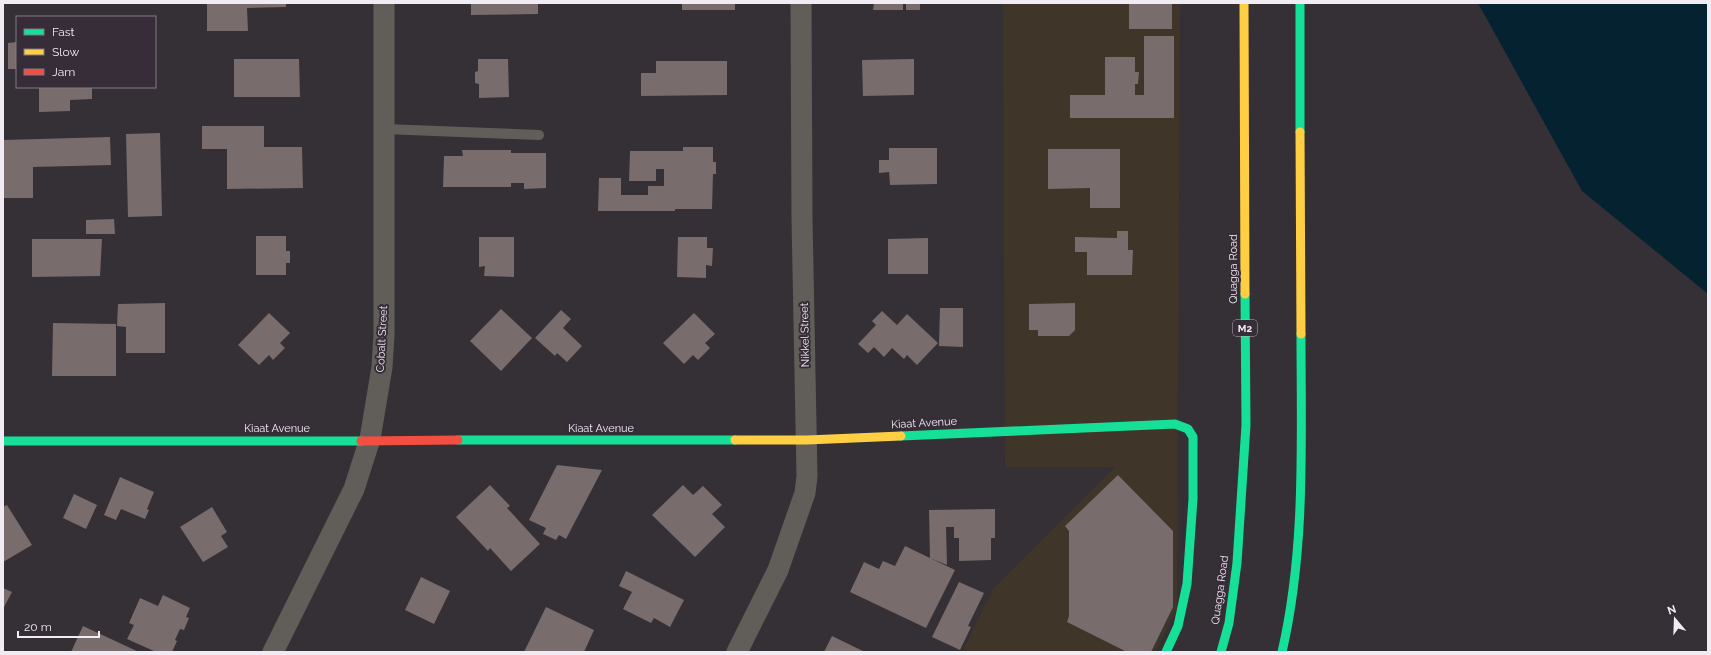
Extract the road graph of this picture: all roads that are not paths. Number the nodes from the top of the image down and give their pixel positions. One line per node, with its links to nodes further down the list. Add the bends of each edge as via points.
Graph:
1 (384, 3): 5 (street, Cobalt Street)
2 (801, 3): 8 (street, Nikkel Street)
3 (1244, 3): 13 (street, Quagga Road / M2, via 1246,425 1238,564 1229,623)
4 (1300, 3): 14 (street, via 1301,503 1290,617)
5 (384, 130): 6 (lane); 7 (street, Cobalt Street, via 384,335 382,367)
6 (539, 135)
7 (370, 440): 8 (street, Kiaat Avenue); 9 (street, Kiaat Avenue); 10 (street, Cobalt Street, via 354,489)
8 (807, 440): 11 (street, Nikkel Street, via 808,476 805,493 778,570); 12 (street, Kiaat Avenue, via 1157,424 1183,426 1194,437 1187,584 1178,626)
9 (3, 441)
10 (272, 652)
11 (737, 652)
12 (1166, 652)
13 (1221, 652)
14 (1282, 652)

